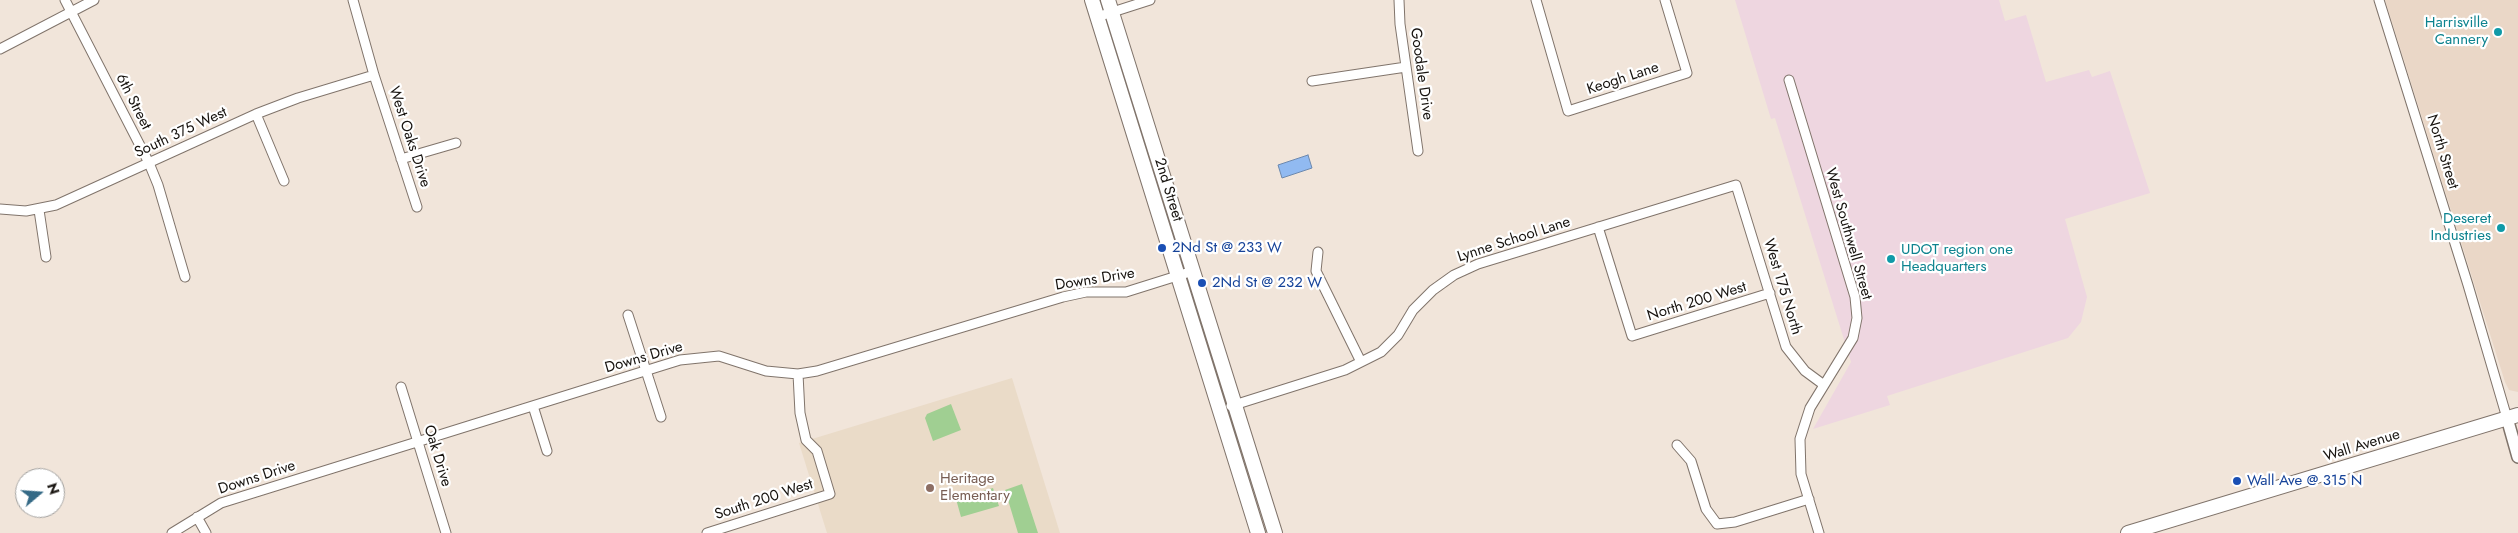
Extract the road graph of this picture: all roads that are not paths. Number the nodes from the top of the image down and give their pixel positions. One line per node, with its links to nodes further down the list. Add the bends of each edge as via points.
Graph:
1 (65, 0): 11 (street, 6th Street)
2 (94, 0): 11 (street)
3 (352, 0): 15 (street, West Oaks Drive)
4 (1092, 0): 12 (main road, 2nd Street)
5 (1150, 0): 10 (street)
6 (1400, 0): 14 (street, Goodale Drive)
7 (1536, 0): 8 (street, Keogh Lane, via 1568,111 1687,72)
8 (1665, 0)
9 (2379, 0): 45 (street, North Street)
10 (1110, 6): 12 (street); 31 (main road, 2nd Street)
11 (71, 12): 13 (street); 22 (street, 6th Street)
12 (1097, 17): 32 (main road, 2nd Street)
13 (0, 49)
14 (1406, 67): 17 (street); 20 (street, Goodale Drive)
15 (374, 75): 18 (street, South 375 West); 21 (street, West Oaks Drive)
16 (1789, 80): 39 (street, West Southwell Street, via 1855,297 1857,318 1852,338)
17 (1312, 81)
18 (256, 114): 22 (street, South 375 West); 23 (street)
19 (456, 143): 21 (street)
20 (1418, 151)
21 (401, 159): 25 (street, West Oaks Drive)
22 (149, 163): 27 (street, South 375 West); 33 (street, 6th Street)
23 (284, 181)
24 (1736, 185): 28 (street, Lynne School Lane); 34 (street, West 175 North)
25 (417, 207)
26 (0, 209): 27 (street, South 375 West)
27 (39, 210): 30 (street)
28 (1598, 227): 34 (street, North 200 West, via 1632,336); 36 (street, Lynne School Lane, via 1478,264 1454,275 1413,310 1398,335 1381,352)
29 (1318, 252): 36 (street, via 1316,271)
30 (46, 257)
31 (1193, 271): 32 (street, Downs Drive); 41 (main road, 2nd Street)
32 (1178, 276): 38 (street, Downs Drive, via 1126,292 1086,292 1063,297); 43 (main road, 2nd Street)
33 (185, 277)
34 (1770, 293): 39 (street, West 175 North, via 1786,346 1805,371)
35 (628, 315): 37 (street)
36 (1361, 362): 41 (street, Lynne School Lane)
37 (645, 370): 38 (street, Downs Drive, via 680,360 718,356 766,371); 42 (street, Downs Drive); 44 (street)
38 (798, 374): 55 (street, South 200 West, via 800,413 806,440 817,451 830,494)
39 (1824, 385): 50 (street, West Southwell Street, via 1810,408 1800,439 1801,474)
40 (401, 387): 46 (street, Oak Drive)
41 (1235, 405): 43 (street, Lynne School Lane); 57 (main road, 2nd Street)
42 (533, 406): 46 (street, Downs Drive); 48 (street)
43 (1220, 410): 56 (main road, 2nd Street)
44 (660, 416)
45 (2512, 416): 49 (street, North Street); 59 (main road, Wall Avenue)
46 (418, 442): 51 (street, Downs Drive, via 221,503); 54 (street, Oak Drive)
47 (1677, 445): 50 (street, via 1691,460 1706,509 1717,524 1735,522)
48 (547, 451)
49 (2518, 457)
50 (1809, 499): 58 (street, West Southwell Street)
51 (197, 518): 52 (street, Downs Drive); 53 (street)
52 (172, 533)
53 (206, 533)
54 (446, 533)
55 (707, 533)
56 (1258, 533)
57 (1274, 533)
58 (1819, 533)
59 (2128, 533)

